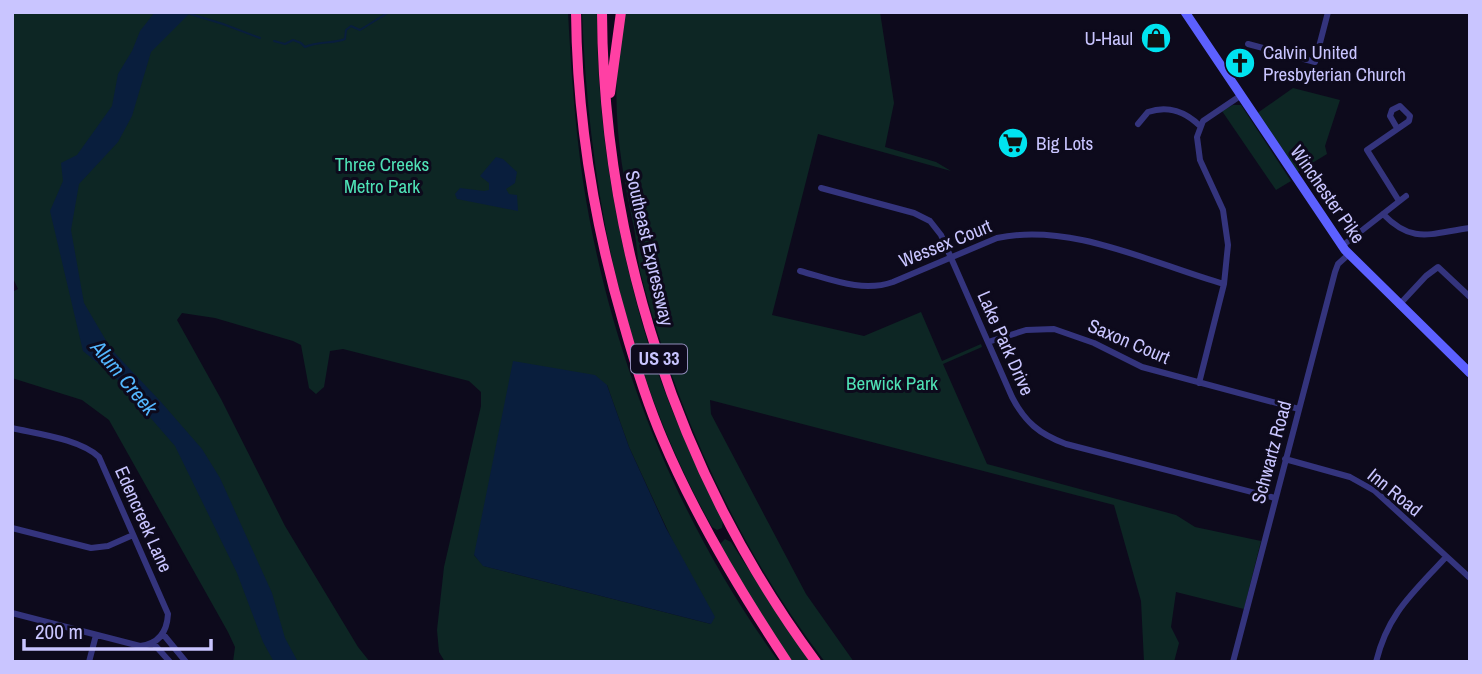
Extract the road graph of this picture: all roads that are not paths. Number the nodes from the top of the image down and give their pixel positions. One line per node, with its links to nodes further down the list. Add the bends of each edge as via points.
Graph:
1 (576, 12): 41 (highway, US 33, via 590,184 635,361 662,440 711,540)
2 (602, 12): 8 (highway, Southeast Expressway / US 33)
3 (621, 12): 8 (highway)
4 (1185, 12): 7 (main road, Winchester Pike)
5 (1328, 12): 6 (street, via 1315,62)
6 (1248, 44)
7 (1240, 96): 10 (street); 17 (main road, Winchester Pike)
8 (607, 117): 42 (highway, Southeast Expressway / US 33, via 629,251 670,393 732,528)
9 (1138, 124): 10 (street, via 1148,111 1167,109)
10 (1200, 126): 21 (street, via 1198,150 1223,210 1228,245)
11 (1397, 128): 14 (street, via 1367,150)
12 (821, 188): 19 (street, Lake Park Drive, via 930,221)
13 (1406, 195): 14 (street)
14 (1399, 201): 15 (street)
15 (1383, 214): 16 (street, via 1402,231 1415,235); 17 (street)
16 (1470, 228)
17 (1342, 246): 18 (main road, Winchester Pike)
18 (1349, 254): 23 (main road, Winchester Pike); 27 (street, Schwartz Road, via 1335,272)
19 (951, 257): 20 (street, Wessex Court, via 874,286 856,286); 21 (street, Wessex Court, via 997,238 1042,234 1148,259); 24 (street, Lake Park Drive)
20 (800, 271)
21 (1224, 285): 26 (street)
22 (1470, 297): 23 (street, via 1438,267)
23 (1399, 304): 25 (main road, Winchester Pike)
24 (988, 342): 26 (street, Saxon Court, via 1026,330 1054,329 1094,342 1142,367); 30 (street, Lake Park Drive, via 1024,418 1049,438)
25 (1470, 373)
26 (1199, 383): 27 (street, Saxon Court)
27 (1299, 409): 29 (street, Schwartz Road)
28 (12, 428): 32 (street, Edencreek Lane, via 92,451 104,466)
29 (1285, 459): 30 (street, Schwartz Road); 33 (street, Inn Road, via 1363,483)
30 (1275, 498): 43 (street, Schwartz Road)
31 (12, 528): 32 (street, via 91,548)
32 (134, 535): 37 (street, Edencreek Lane, via 168,614)
33 (1446, 557): 34 (street, Inn Road); 44 (street, via 1391,620)
34 (1470, 578)
35 (12, 613): 36 (street)
36 (96, 635): 37 (street, via 140,646); 38 (street)
37 (158, 639): 39 (street); 40 (street)
38 (89, 662)
39 (170, 662)
40 (186, 662)
41 (786, 662)
42 (816, 662)
43 (1233, 662)
44 (1376, 662)

